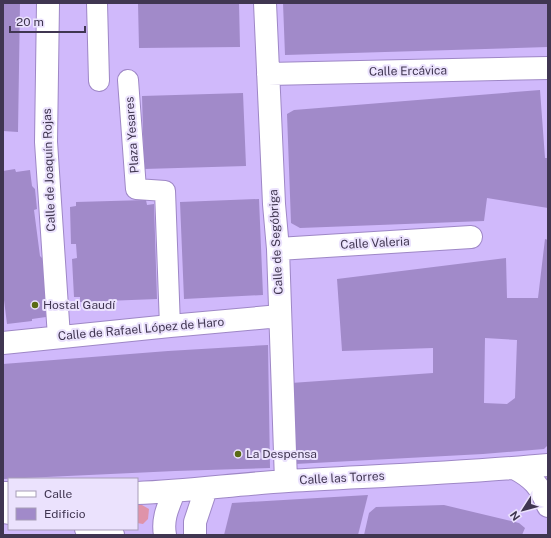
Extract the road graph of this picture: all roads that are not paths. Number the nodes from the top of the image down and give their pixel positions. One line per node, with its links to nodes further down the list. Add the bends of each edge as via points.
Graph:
1 (48, 3): 12 (street, Calle de Joaquín Rojas, via 46,142)
2 (97, 3): 7 (street)
3 (265, 3): 5 (street, Calle de Segóbriga)
4 (548, 68): 5 (street, Calle Ercávica)
5 (268, 74): 9 (street, Calle de Segóbriga)
6 (128, 80): 11 (street, Plaza Yesares, via 136,189 165,191)
7 (99, 81)
8 (471, 237): 9 (street, Calle Valeria)
9 (278, 249): 10 (street, Calle de Segóbriga)
10 (280, 316): 11 (street, Calle de Rafael López de Haro); 16 (street, Calle de Segóbriga)
11 (170, 326): 12 (street, Calle de Rafael López de Haro)
12 (59, 337): 13 (street, Calle de Rafael López de Haro)
13 (3, 343)
14 (548, 465): 15 (street, Calle las Torres)
15 (514, 468): 16 (street, Calle las Torres); 20 (street, via 528,475 542,491)
16 (286, 481): 17 (street, Calle las Torres)
17 (206, 489): 18 (street, Calle las Torres); 24 (street, via 195,522)
18 (174, 492): 19 (street, Calle las Torres); 23 (street, via 165,515)
19 (138, 493)
20 (548, 506)
21 (90, 530): 22 (street)
22 (113, 535)
23 (165, 535)
24 (195, 535)

